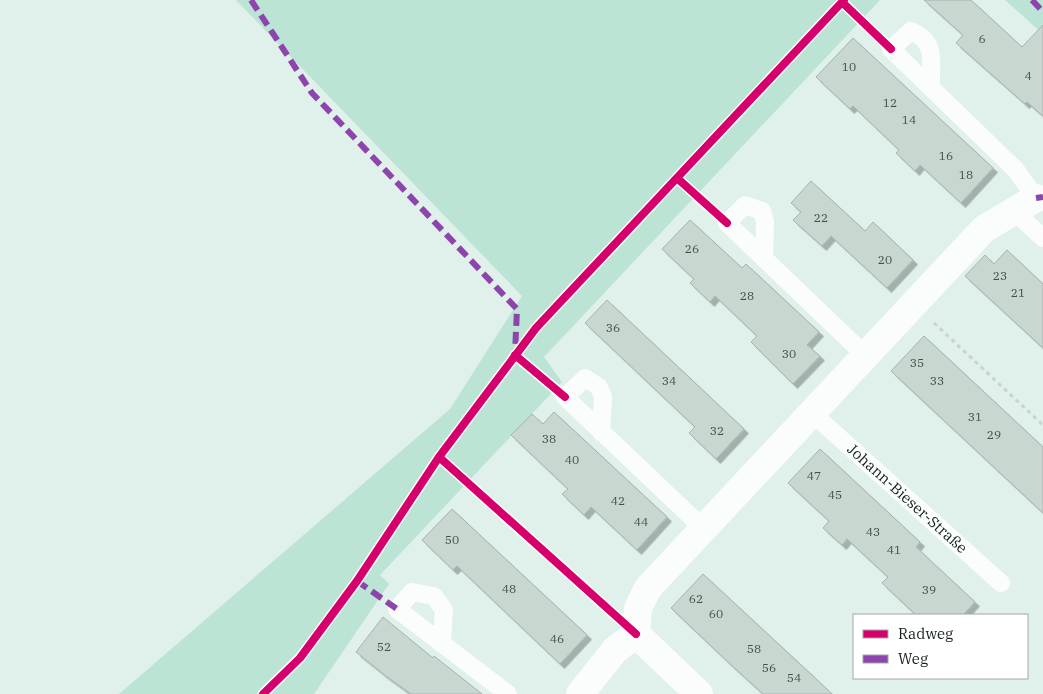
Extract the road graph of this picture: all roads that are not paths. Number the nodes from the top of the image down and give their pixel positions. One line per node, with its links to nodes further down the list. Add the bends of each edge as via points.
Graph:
1 (931, 88): 2 (lane, via 1016,169)
2 (1025, 205): 3 (lane); 5 (street, via 984,229)
3 (1043, 238)
4 (764, 259): 5 (lane)
5 (865, 355): 6 (street)
6 (812, 413): 8 (street); 9 (lane, Johann-Bieser-Straße)
7 (601, 432): 8 (lane)
8 (703, 528): 10 (street, via 648,588 638,608)
9 (1001, 583)
10 (636, 634): 13 (street, via 615,650); 14 (street)
11 (442, 643): 12 (lane)
12 (508, 694)
13 (580, 694)
14 (699, 694)

